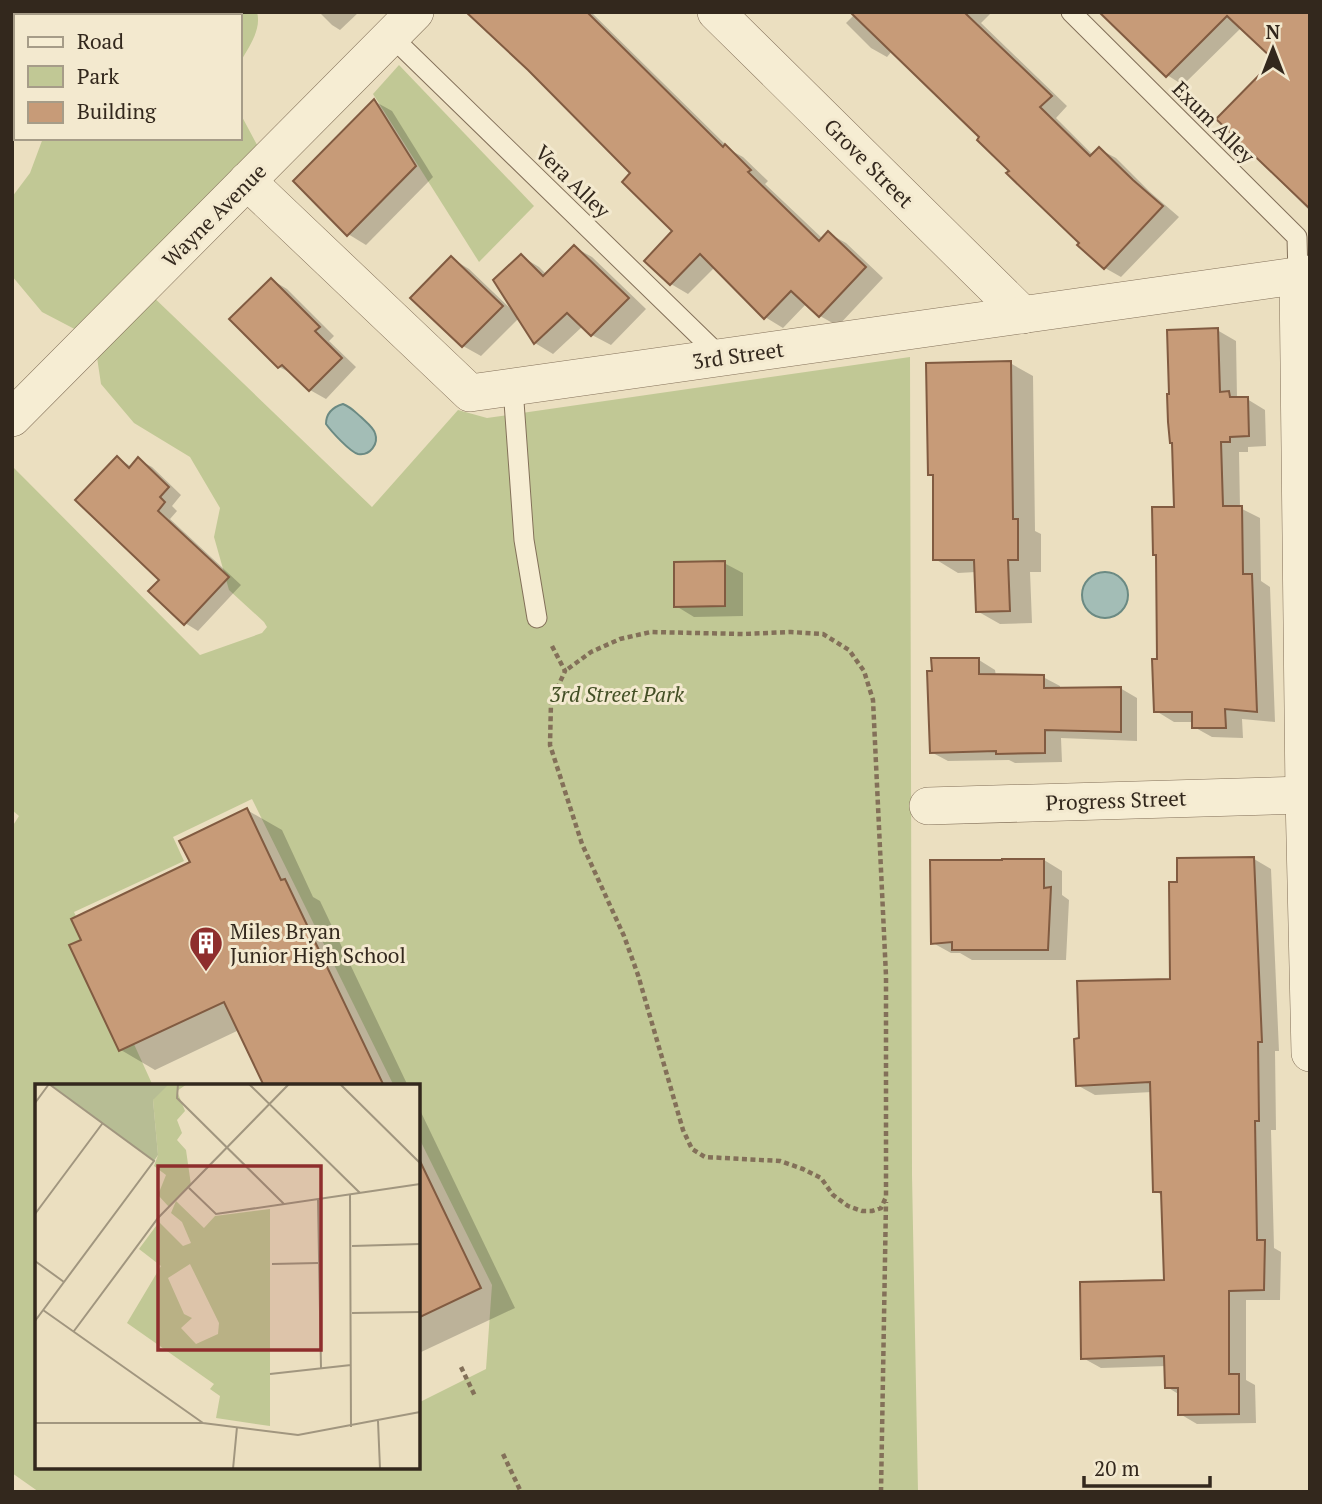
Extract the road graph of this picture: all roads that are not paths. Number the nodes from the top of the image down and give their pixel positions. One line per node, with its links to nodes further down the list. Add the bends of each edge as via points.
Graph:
1 (716, 12): 6 (street, Grove Street)
2 (1071, 12): 5 (lane, Exum Alley, via 1297,237)
3 (403, 25): 4 (street, Wayne Avenue); 7 (lane, Vera Alley)
4 (247, 181): 8 (street, 3rd Street, via 470,393); 9 (street, Wayne Avenue)
5 (1304, 275): 6 (street, 3rd Street); 11 (street)
6 (1023, 314): 7 (street, 3rd Street)
7 (722, 358): 8 (street, 3rd Street)
8 (513, 388): 10 (lane, via 524,540)
9 (12, 418)
10 (537, 618)
11 (1304, 795): 12 (street, Progress Street); 13 (street)
12 (928, 806)
13 (1310, 1053)

